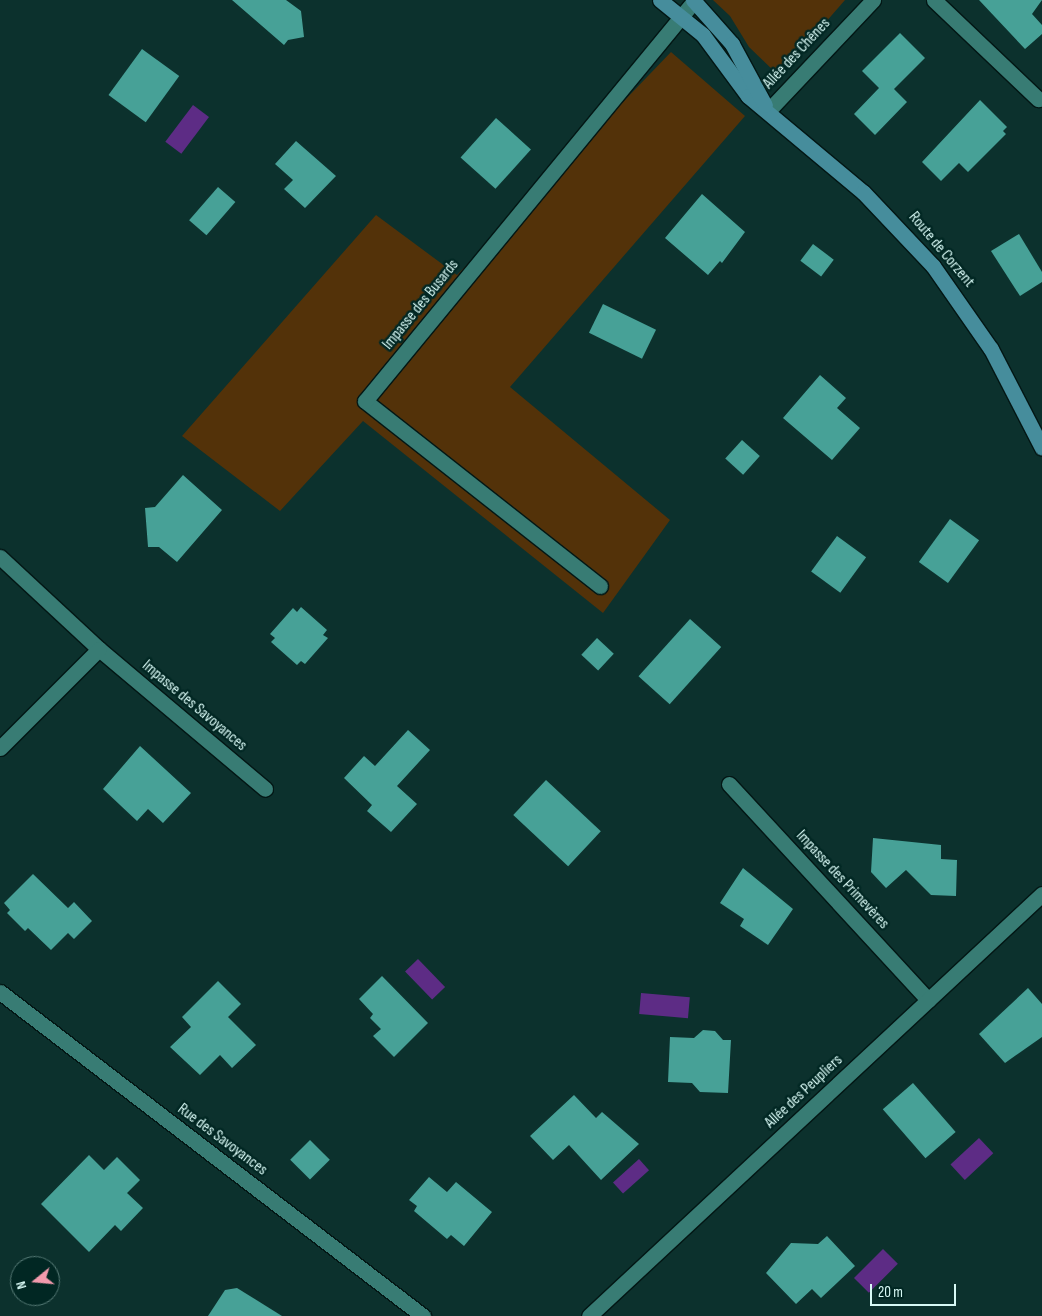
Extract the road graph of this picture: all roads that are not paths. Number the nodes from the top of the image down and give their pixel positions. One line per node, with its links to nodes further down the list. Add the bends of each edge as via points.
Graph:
1 (660, 0): 5 (street, Route de Corzent)
2 (873, 0): 7 (street, Allée des Chênes)
3 (934, 0): 6 (street)
4 (693, 1): 5 (street, Impasse des Busards); 7 (street, Route de Corzent, via 732,44)
5 (682, 16): 7 (street, Route de Corzent, via 703,35 741,89); 10 (street, Impasse des Busards, via 365,401)
6 (1038, 100)
7 (768, 111): 8 (street, Route de Corzent, via 863,192 933,266 991,349)
8 (1042, 448)
9 (0, 557): 11 (street, Impasse des Savoyances)
10 (600, 586)
11 (99, 649): 12 (street); 14 (street, Impasse des Savoyances)
12 (0, 748)
13 (730, 784): 17 (street, Impasse des Primevères)
14 (265, 789)
15 (1042, 894): 17 (street, Allée des Peupliers)
16 (0, 992): 18 (street, Rue des Savoyances)
17 (928, 1000): 19 (street, Allée des Peupliers)
18 (423, 1316)
19 (589, 1316)

